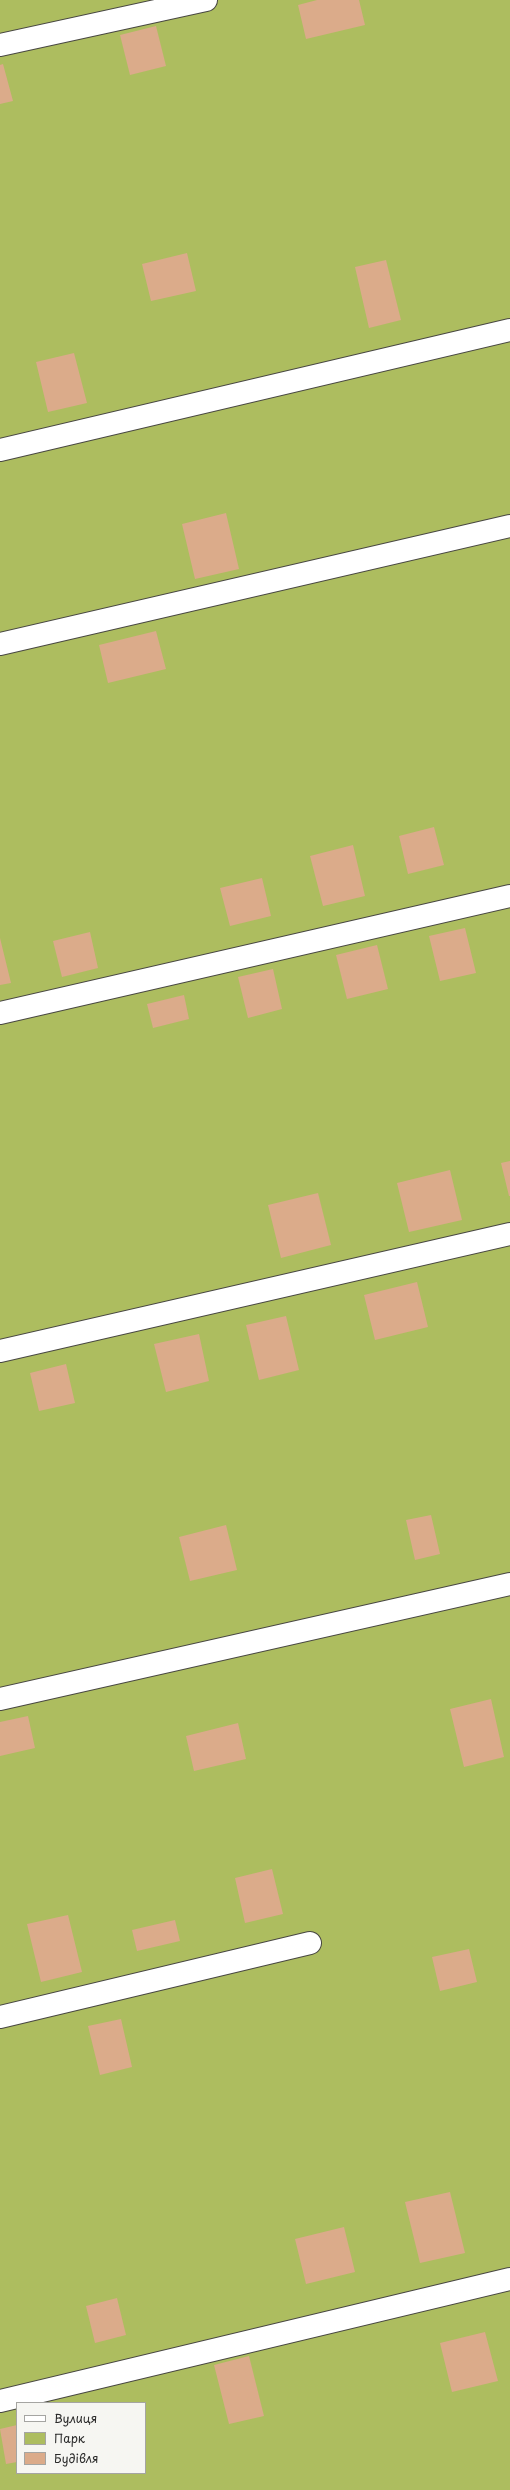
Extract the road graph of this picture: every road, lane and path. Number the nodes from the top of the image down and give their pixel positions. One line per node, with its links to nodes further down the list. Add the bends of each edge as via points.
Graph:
1 (206, 0): 2 (street)
2 (0, 46)
3 (510, 330): 4 (street)
4 (0, 450)
5 (510, 526): 6 (street)
6 (0, 644)
7 (510, 896): 8 (street)
8 (0, 1012)
9 (510, 1234): 10 (street)
10 (0, 1351)
11 (510, 1584): 12 (street)
12 (0, 1699)
13 (310, 1943): 14 (street)
14 (0, 2017)
15 (510, 2279): 16 (street)
16 (0, 2401)

